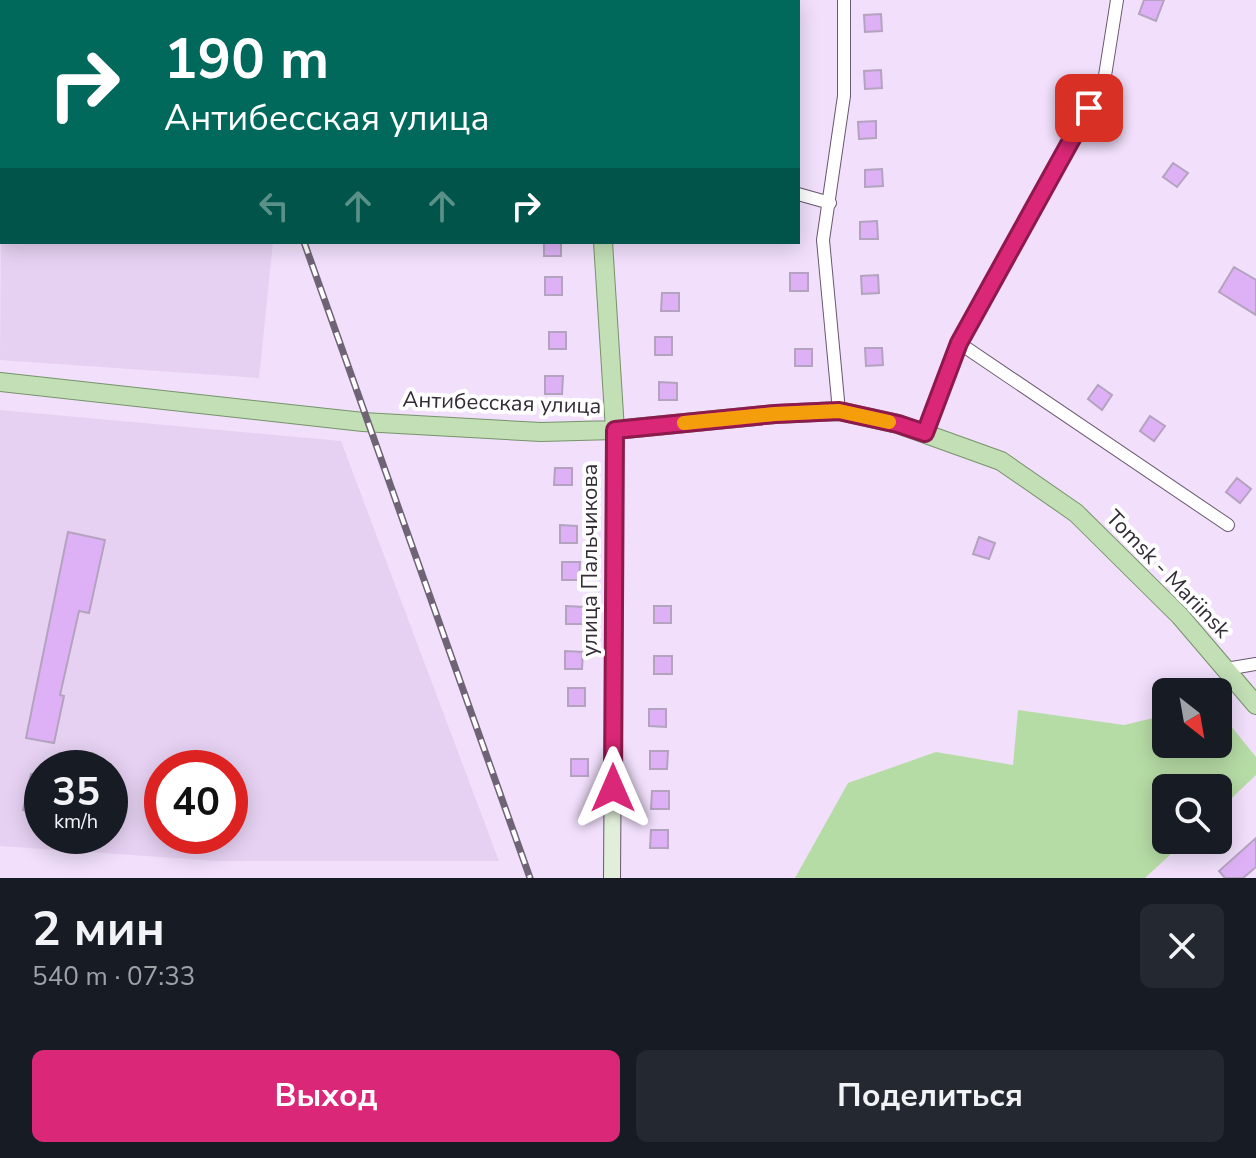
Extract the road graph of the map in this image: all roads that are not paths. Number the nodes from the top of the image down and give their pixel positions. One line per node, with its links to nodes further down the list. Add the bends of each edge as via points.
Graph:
1 (844, 0): 4 (street, via 844,96)
2 (1117, 0): 6 (street, via 1104,82)
3 (800, 195): 4 (street)
4 (830, 203): 8 (street, via 823,240)
5 (603, 244): 9 (main road, улица Пальчикова)
6 (959, 343): 10 (street); 12 (street)
7 (0, 382): 9 (main road, Антибесская улица, via 363,422 541,432)
8 (839, 411): 9 (main road, Антибесская улица); 10 (main road, Антибесская улица)
9 (615, 430): 16 (street, улица Пальчикова)
10 (925, 433): 11 (main road, Антибесская улица, via 1001,461)
11 (1076, 513): 14 (main road, Tomsk - Mariinsk)
12 (1228, 525)
13 (1256, 664): 14 (street)
14 (1226, 669): 15 (main road, Tomsk - Mariinsk)
15 (1256, 705)
16 (612, 878)

